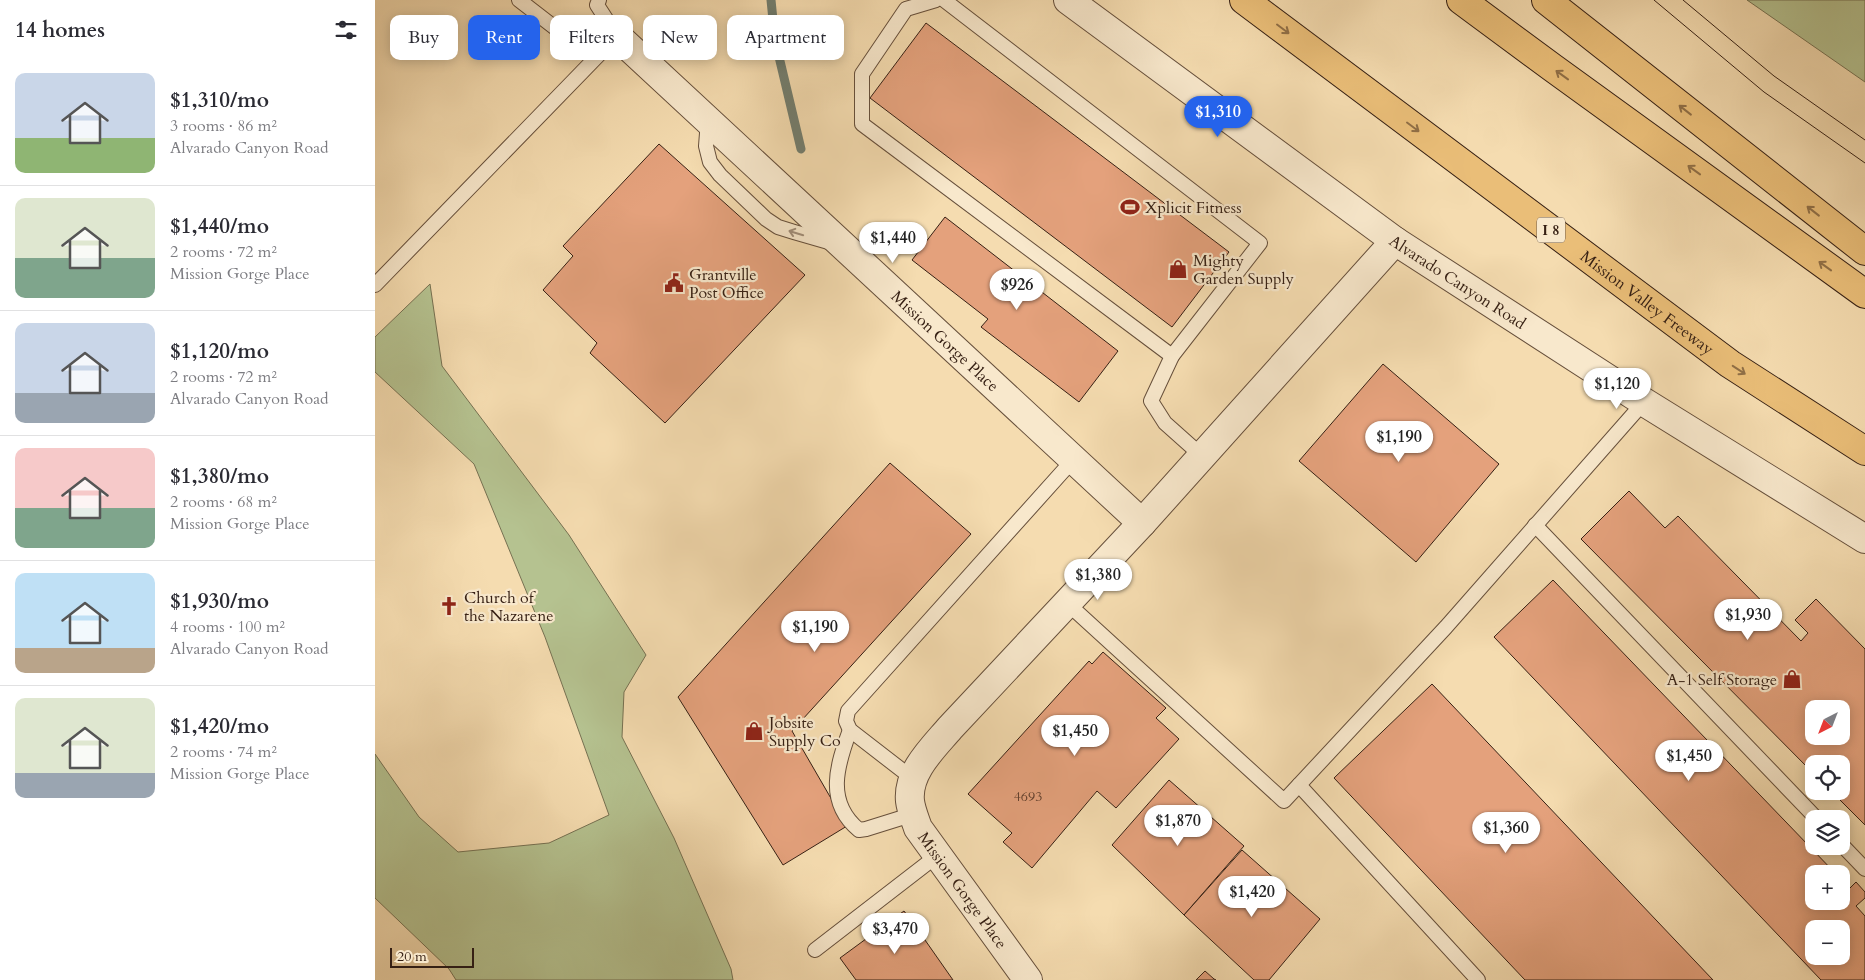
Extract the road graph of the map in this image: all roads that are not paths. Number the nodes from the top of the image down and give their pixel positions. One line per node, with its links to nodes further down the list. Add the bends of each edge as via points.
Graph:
1 (519, 0): 10 (lane)
2 (599, 0): 9 (lane, via 597,5)
3 (936, 0): 17 (lane, via 906,10 862,74 862,124)
4 (944, 0): 17 (lane, via 1260,243)
5 (1068, 0): 13 (street, Alvarado Canyon Road)
6 (1243, 0): 19 (highway, Mission Valley Freeway / I 8, one-way to 19, via 1730,364)
7 (1461, 0): 16 (highway, one-way to 7)
8 (1546, 0): 14 (highway, one-way to 8)
9 (603, 15)
10 (550, 24)
11 (633, 51): 21 (street, Mission Gorge Place)
12 (594, 60): 15 (lane)
13 (1395, 241): 18 (street, Alvarado Canyon Road); 20 (street)
14 (1865, 251)
15 (375, 285)
16 (1865, 294)
17 (1172, 356): 20 (lane, via 1151,401 1165,423)
18 (1644, 402): 23 (lane); 24 (street, Alvarado Canyon Road)
19 (1865, 451)
20 (1202, 456): 22 (street)
21 (1073, 460): 22 (street, Mission Gorge Place); 26 (lane, via 848,711 845,721)
22 (1142, 523): 25 (street)
23 (1535, 526): 28 (lane); 29 (lane)
24 (1865, 539)
25 (1067, 603): 27 (street, via 950,728); 28 (lane, via 1284,801)
26 (850, 730): 27 (lane); 30 (lane, via 840,757 837,780 837,797 843,812 859,830)
27 (912, 778): 30 (street, Mission Gorge Place, via 910,800)
28 (1299, 785): 36 (lane)
29 (1808, 810)
30 (914, 814): 32 (street, Mission Gorge Place, via 918,828)
31 (1850, 853): 33 (lane)
32 (938, 855): 34 (lane); 35 (street, Mission Gorge Place)
33 (1865, 869)
34 (815, 950)
35 (1028, 980)
36 (1478, 980)

